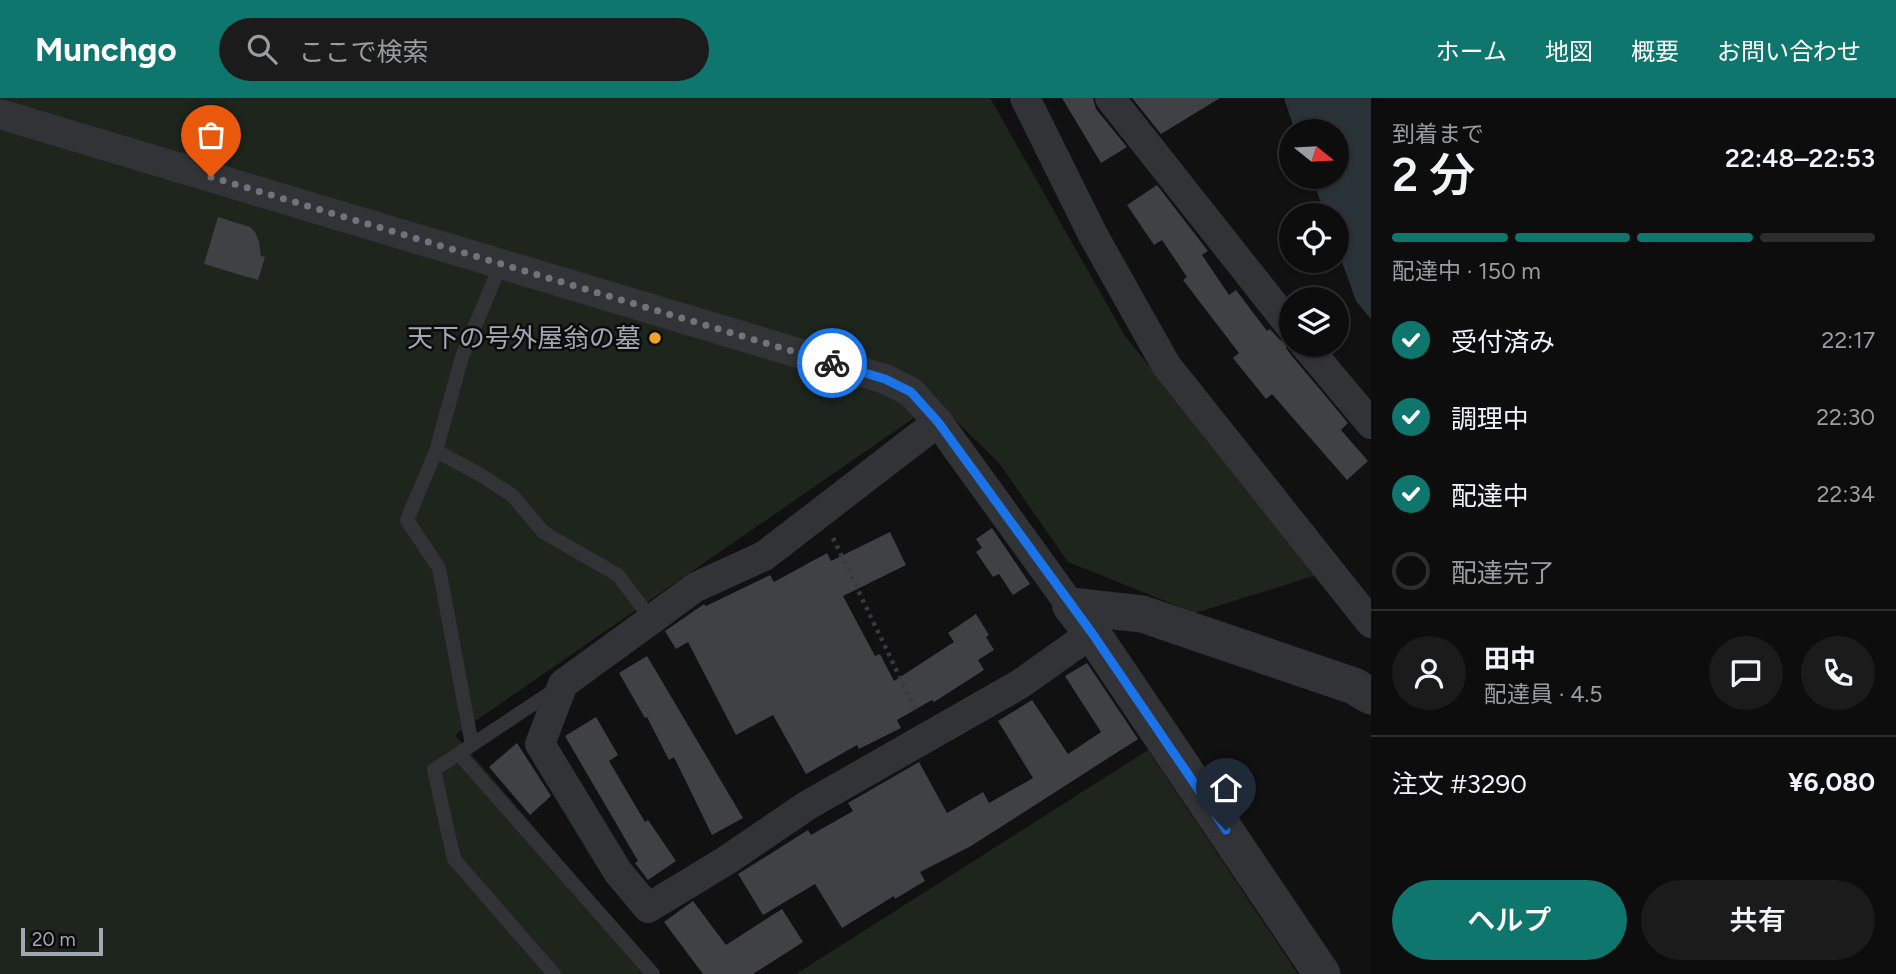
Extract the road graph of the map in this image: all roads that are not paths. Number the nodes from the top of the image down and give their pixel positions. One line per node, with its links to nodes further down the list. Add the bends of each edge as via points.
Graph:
1 (1025, 98): 12 (street, via 1093,235 1166,365)
2 (1110, 98): 5 (street)
3 (0, 114): 4 (street)
4 (501, 264): 7 (street, via 885,379 911,392); 9 (lane, via 462,357)
5 (1279, 312)
6 (1315, 357): 8 (street)
7 (938, 422): 10 (street, via 764,556 695,587); 11 (street)
8 (1371, 424)
9 (436, 451): 10 (lane, via 513,496 544,532 618,575); 15 (lane, via 407,520 439,568)
10 (651, 619): 13 (street)
11 (1082, 619): 13 (street, via 1020,684 808,805 648,908 618,872 540,744); 14 (street, via 1142,614 1354,686); 19 (street)
12 (1371, 623)
13 (563, 684): 15 (lane)
14 (1371, 696)
15 (472, 745): 16 (lane)
16 (459, 754): 17 (lane, via 434,770 454,859); 18 (lane)
17 (554, 974)
18 (653, 974)
19 (1322, 974)

